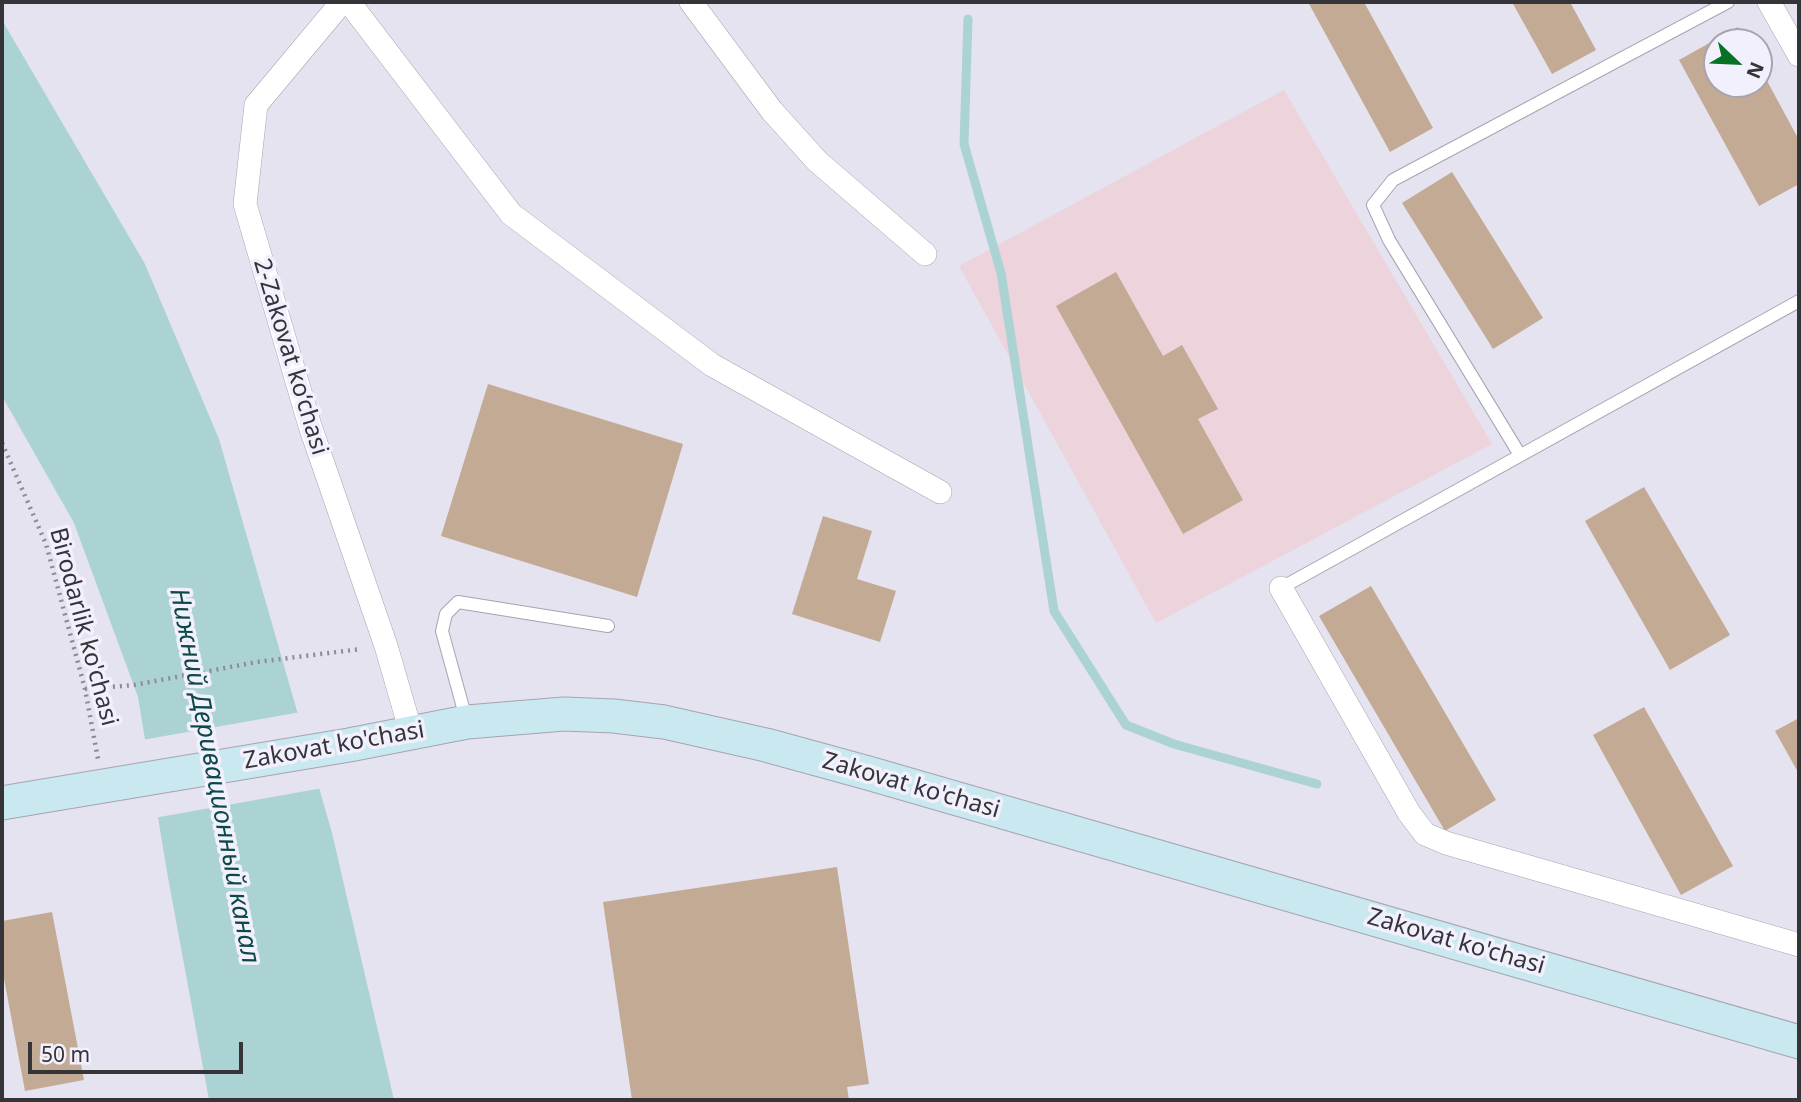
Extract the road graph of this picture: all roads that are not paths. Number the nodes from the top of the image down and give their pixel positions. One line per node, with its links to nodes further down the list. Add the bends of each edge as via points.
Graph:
1 (342, 2): 14 (street, 2-Zakovat ko‘chasi, via 256,105 244,204 310,426)
2 (349, 2): 10 (street, via 511,214 712,365)
3 (691, 2): 7 (street, via 772,111 817,161)
4 (1728, 2): 9 (lane, via 1393,180 1373,205 1389,240)
5 (1769, 2): 6 (street)
6 (1799, 55)
7 (925, 254)
8 (1799, 301): 9 (lane)
9 (1520, 455): 11 (lane)
10 (940, 492)
11 (1281, 588): 16 (street, via 1424,834)
12 (608, 626): 13 (lane, via 457,602 446,614 442,631)
13 (467, 722): 14 (main road, Zakovat ko'chasi); 17 (main road, Zakovat ko'chasi, via 564,714 614,716 766,745)
14 (411, 732): 15 (main road, Zakovat ko'chasi)
15 (2, 803)
16 (1799, 946)
17 (1799, 1042)

